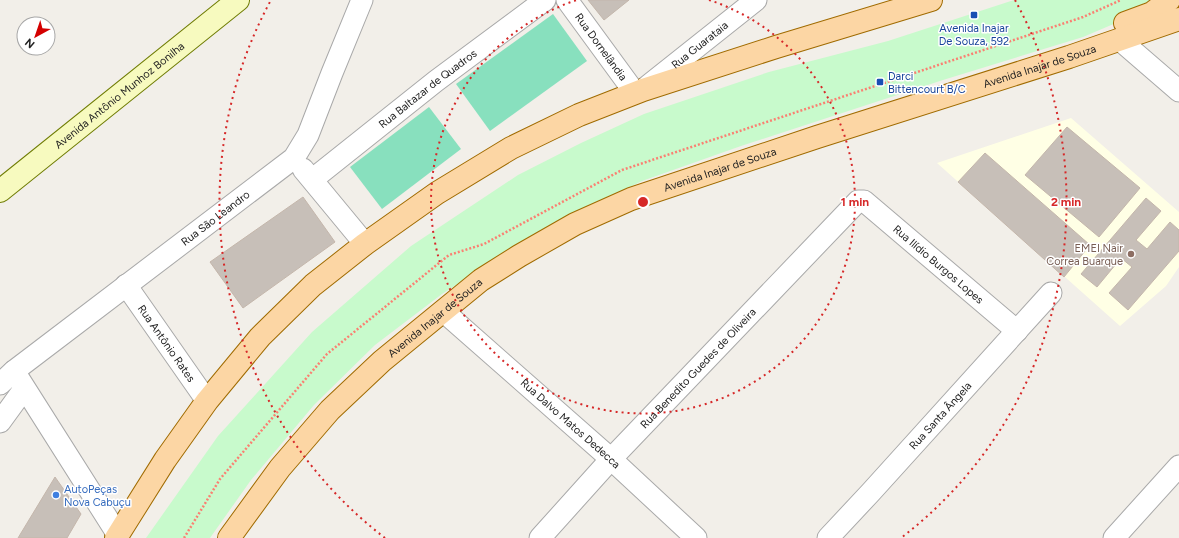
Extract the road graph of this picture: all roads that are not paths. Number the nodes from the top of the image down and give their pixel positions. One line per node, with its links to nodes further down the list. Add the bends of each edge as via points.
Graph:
1 (238, 0): 15 (street, Avenida Antônio Munhoz Bonilha)
2 (362, 0): 13 (street, Rua São Leandro, via 308,135)
3 (545, 0): 14 (street, Rua Baltazar de Quadros, via 436,81)
4 (567, 0): 11 (street, Rua Dornelândia)
5 (756, 0): 11 (street, Rua Guarataia)
6 (931, 0): 11 (main road)
7 (1168, 0): 10 (main road, via 1152,13 1088,38)
8 (1179, 19): 9 (main road, Avenida Inajar de Souza)
9 (1120, 40): 10 (main road, Avenida Inajar de Souza); 12 (street)
10 (1069, 57): 20 (main road, Avenida Inajar de Souza, via 631,199 576,224 518,256 481,280)
11 (639, 91): 17 (main road, via 511,148 437,193)
12 (1179, 91)
13 (294, 158): 14 (street); 18 (street, Rua São Leandro)
14 (313, 180): 17 (street)
15 (0, 190)
16 (858, 201): 21 (street, Rua Ilídio Burgos Lopes, via 864,201); 26 (street, Rua Benedito Guedes de Oliveira)
17 (365, 244): 24 (main road, via 313,285 260,337)
18 (126, 285): 22 (street, Rua São Leandro); 24 (street, Rua Antônio Rates)
19 (1051, 293): 21 (street, Rua Santa Ângela)
20 (443, 311): 26 (street, Rua Dalvo Matos Dedecca); 29 (main road, Avenida Inajar de Souza, via 382,360 330,410 280,468)
21 (1017, 331): 32 (street, Rua Santa Ângela)
22 (7, 377): 23 (street)
23 (24, 389): 25 (street); 28 (street)
24 (207, 401): 28 (main road, via 165,460)
25 (0, 422)
26 (611, 459): 30 (street, Rua Benedito Guedes de Oliveira); 31 (street, Rua Dalvo Matos Dedecca)
27 (1179, 466): 33 (street)
28 (117, 536)
29 (229, 538)
30 (540, 538)
31 (696, 538)
32 (828, 538)
33 (1114, 538)

